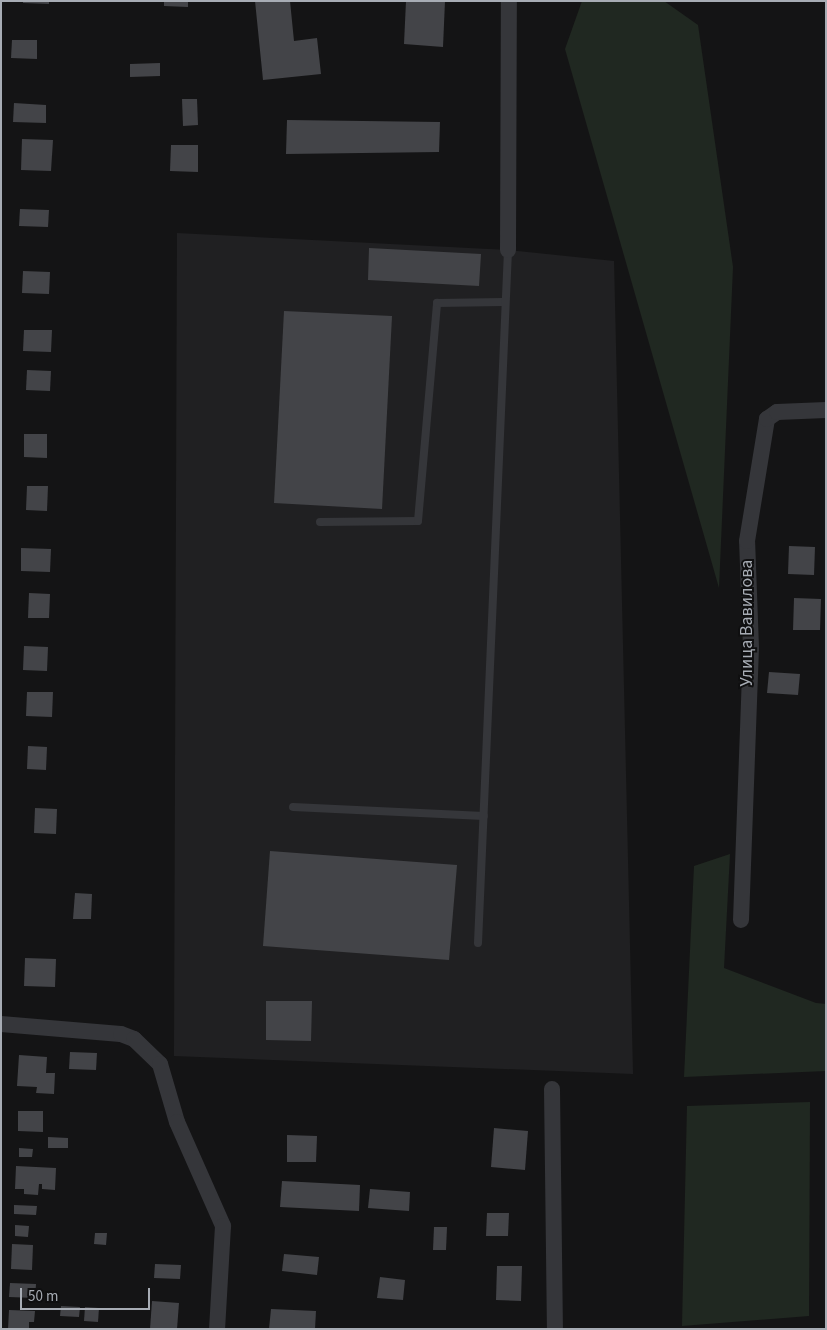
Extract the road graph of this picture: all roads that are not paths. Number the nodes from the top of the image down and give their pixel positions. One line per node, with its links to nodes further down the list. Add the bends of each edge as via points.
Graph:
1 (509, 1): 2 (street)
2 (508, 250): 3 (lane)
3 (503, 302): 5 (lane, via 437,303 418,521); 7 (lane)
4 (826, 410): 8 (street, Улица Вавилова, via 777,412 767,419 748,541 750,648)
5 (320, 522)
6 (293, 807): 7 (lane)
7 (484, 816): 9 (lane)
8 (741, 920)
9 (478, 943)
10 (1, 1024): 12 (street, via 120,1034 134,1038 160,1064 176,1122 223,1226)
11 (552, 1088): 13 (street)
12 (217, 1329)
13 (555, 1329)

